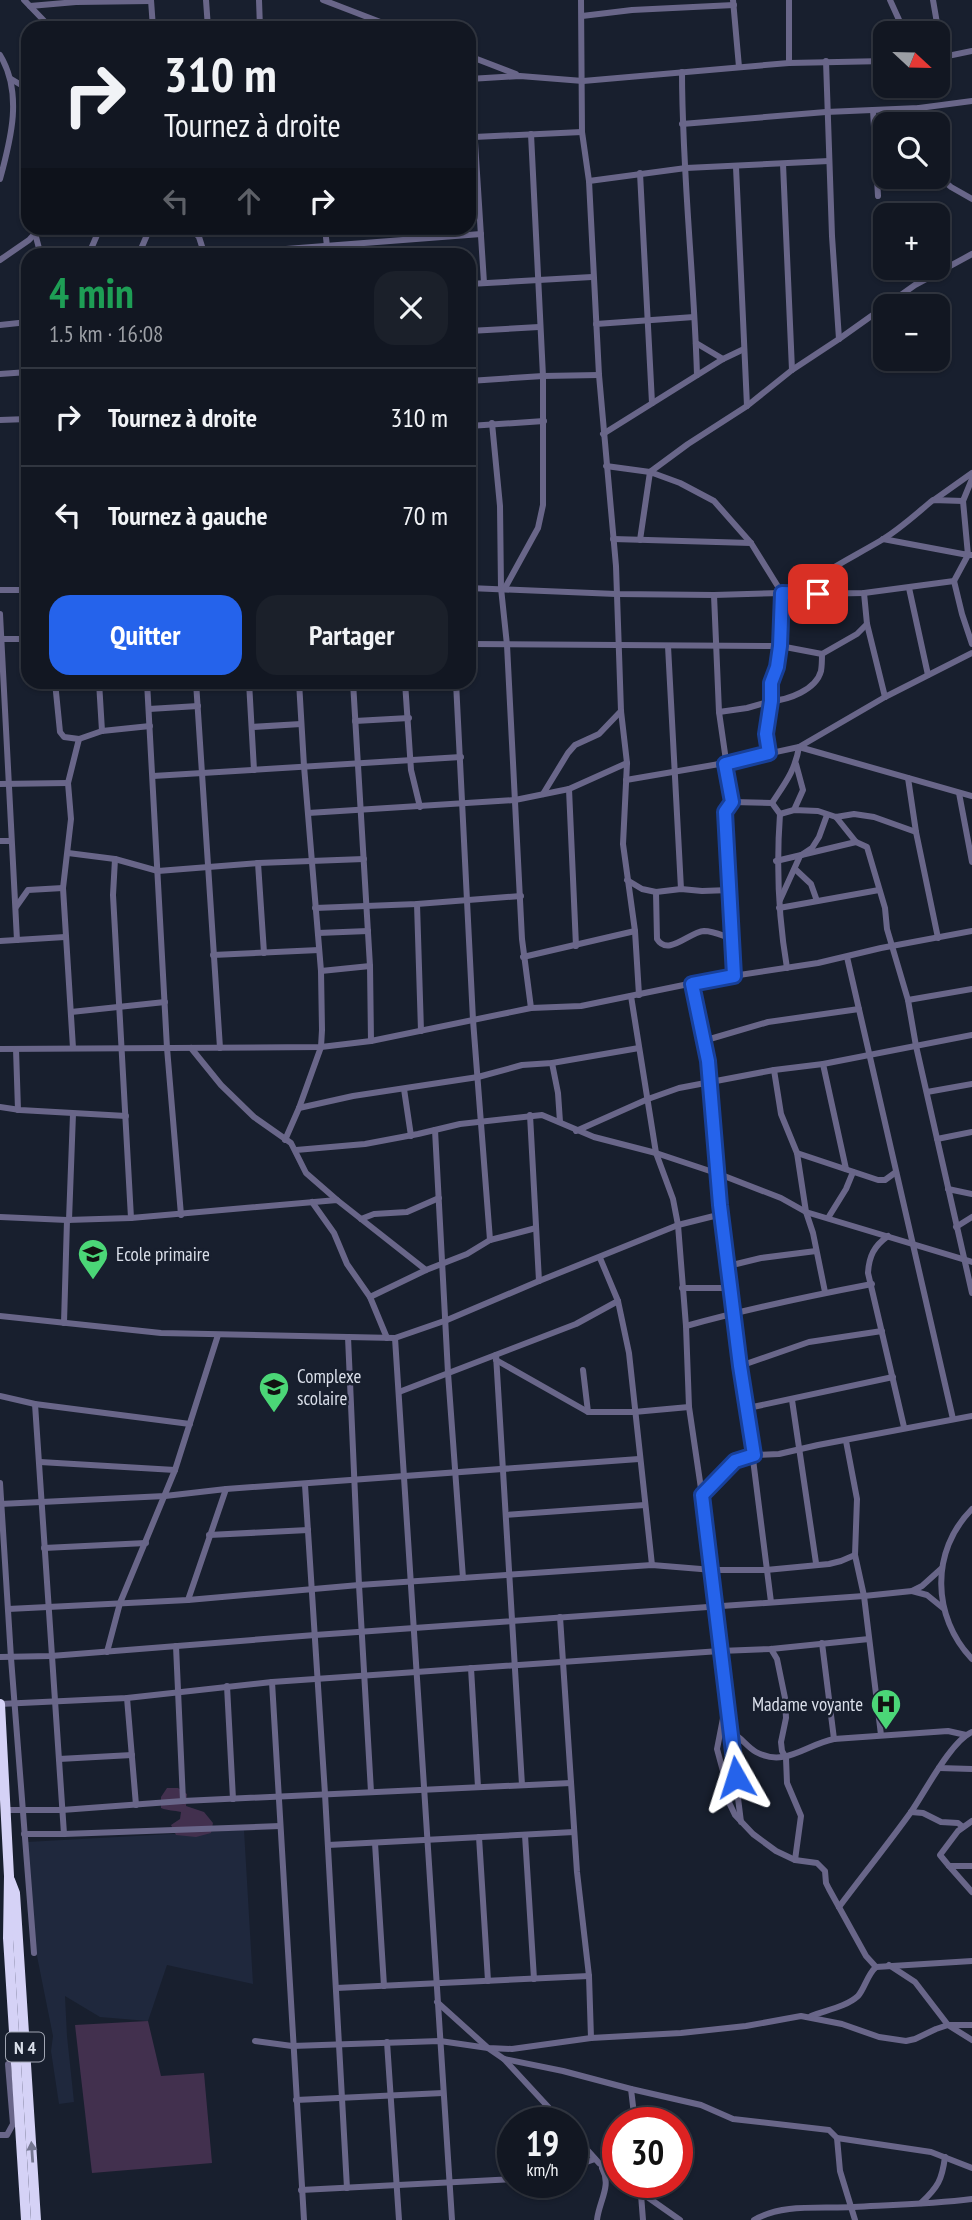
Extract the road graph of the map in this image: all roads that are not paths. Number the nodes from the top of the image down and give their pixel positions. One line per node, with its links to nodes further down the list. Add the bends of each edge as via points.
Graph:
1 (24, 0): 13 (street)
2 (206, 0): 18 (street)
3 (259, 0): 19 (street)
4 (323, 0): 20 (street)
5 (581, 0): 15 (street)
6 (632, 0): 14 (street)
7 (789, 0): 29 (street)
8 (890, 0): 21 (street)
9 (933, 0): 22 (street)
10 (151, 1): 13 (street); 17 (street)
11 (734, 3): 12 (street); 30 (street)
12 (682, 4): 14 (street)
13 (30, 6): 16 (street)
14 (632, 10): 15 (street)
15 (582, 16): 35 (street)
16 (44, 21)
17 (152, 21)
18 (208, 21)
19 (260, 21)
20 (371, 21)
21 (900, 21)
22 (936, 21)
23 (972, 51): 25 (street)
24 (0, 55): 33 (street)
25 (950, 56)
26 (476, 59): 32 (street)
27 (825, 61): 28 (street); 29 (street); 40 (street)
28 (873, 61)
29 (789, 63): 30 (street)
30 (739, 67): 31 (street)
31 (682, 72): 35 (street); 42 (street)
32 (520, 76): 34 (street); 35 (street)
33 (11, 79): 36 (street); 52 (street, via 12,125)
34 (476, 79)
35 (583, 81): 43 (street)
36 (21, 85)
37 (972, 101): 38 (street)
38 (919, 108): 39 (street); 41 (street)
39 (873, 110): 40 (street); 55 (street)
40 (826, 112): 42 (street); 46 (street)
41 (919, 112)
42 (682, 124): 50 (street)
43 (582, 132): 44 (street); 53 (street)
44 (531, 134): 45 (street); 68 (street)
45 (476, 136)
46 (829, 161): 48 (street); 78 (street)
47 (476, 164): 58 (street)
48 (783, 164): 49 (street); 82 (street)
49 (736, 167): 50 (street); 80 (street)
50 (686, 168): 51 (street); 71 (street)
51 (640, 173): 53 (street); 72 (street)
52 (0, 179)
53 (589, 181): 67 (street)
54 (950, 186): 56 (street)
55 (878, 196)
56 (972, 199)
57 (476, 234): 58 (street)
58 (481, 234): 69 (street)
59 (32, 235): 66 (street)
60 (326, 235): 62 (street)
61 (471, 235): 62 (street)
62 (327, 245): 63 (street); 64 (street)
63 (307, 248)
64 (327, 248)
65 (972, 254): 78 (street, via 915,285)
66 (0, 260)
67 (592, 277): 68 (street); 74 (street)
68 (538, 281): 69 (street); 76 (street)
69 (484, 283): 70 (street)
70 (476, 284)
71 (694, 317): 72 (street); 79 (street)
72 (648, 320): 74 (street); 89 (street)
73 (21, 323): 75 (street)
74 (596, 324): 85 (street)
75 (0, 325)
76 (539, 327): 77 (street); 87 (street)
77 (476, 331)
78 (839, 339): 82 (street)
79 (696, 343): 81 (street); 86 (street)
80 (744, 349): 81 (street); 90 (street)
81 (723, 359): 86 (street)
82 (792, 370): 90 (street)
83 (21, 372): 84 (street)
84 (0, 373)
85 (599, 375): 87 (street); 96 (street)
86 (697, 375): 89 (street)
87 (543, 376): 88 (street); 93 (street)
88 (476, 381)
89 (652, 403): 96 (street)
90 (747, 406): 98 (street)
91 (21, 420): 92 (street)
92 (0, 421)
93 (544, 421): 94 (street); 110 (street, via 541,517)
94 (492, 424): 95 (street); 110 (street)
95 (476, 425)
96 (603, 434): 97 (street)
97 (606, 466): 98 (street); 103 (street)
98 (650, 471): 105 (street); 106 (street, via 714,501)
99 (972, 473): 101 (street)
100 (972, 480): 102 (street)
101 (933, 500): 102 (street); 104 (street)
102 (963, 501): 107 (street)
103 (613, 539): 105 (street); 117 (street)
104 (883, 539): 107 (street); 115 (street)
105 (640, 540): 106 (street)
106 (751, 543): 114 (street)
107 (970, 555): 108 (street)
108 (954, 581): 111 (street); 124 (street)
109 (476, 588): 110 (street)
110 (503, 588): 117 (street); 125 (street)
111 (909, 588): 116 (street); 132 (street)
112 (0, 590): 113 (street)
113 (21, 590)
114 (782, 593): 115 (street); 118 (street); 128 (street)
115 (795, 593): 116 (street)
116 (864, 593): 120 (street)
117 (616, 594): 118 (street); 129 (street)
118 (714, 595): 127 (street)
119 (0, 614): 121 (street)
120 (867, 624): 131 (street); 142 (street)
121 (1, 639): 122 (street); 172 (street)
122 (21, 639)
123 (476, 644): 125 (street)
124 (972, 644)
125 (507, 645): 129 (street); 177 (street)
126 (668, 646): 127 (street); 129 (street); 165 (street)
127 (715, 646): 128 (street); 147 (street)
128 (780, 646): 131 (street); 143 (street)
129 (618, 647): 146 (street)
130 (972, 653): 132 (street)
131 (822, 654): 143 (street, via 821,670 812,686 784,700)
132 (929, 675): 142 (street)
133 (56, 689): 154 (street, via 60,732)
134 (99, 689): 153 (street)
135 (148, 689): 145 (street)
136 (197, 689): 144 (street)
137 (249, 689): 152 (street)
138 (299, 689): 150 (street)
139 (353, 689): 149 (street)
140 (406, 689): 148 (street)
141 (456, 689): 157 (street)
142 (885, 697): 155 (street)
143 (771, 701): 147 (street); 156 (street, via 766,734)
144 (198, 706): 145 (street); 166 (street)
145 (149, 709): 151 (street)
146 (621, 710): 160 (street); 175 (street, via 599,734 568,753)
147 (719, 712): 161 (street)
148 (409, 718): 149 (street); 158 (street)
149 (355, 721): 159 (street)
150 (301, 724): 152 (street); 163 (street)
151 (150, 726): 153 (street); 167 (street)
152 (252, 727): 164 (street)
153 (102, 730): 154 (street)
154 (79, 739): 170 (street)
155 (799, 747): 156 (street); 162 (street); 168 (street)
156 (769, 753): 161 (street)
157 (461, 757): 158 (street); 180 (street)
158 (411, 760): 159 (street); 181 (street)
159 (358, 762): 163 (street); 182 (street)
160 (627, 763): 169 (street); 173 (street)
161 (725, 764): 165 (street); 178 (street)
162 (796, 764): 179 (street); 183 (street, via 803,790)
163 (304, 766): 164 (street); 184 (street)
164 (254, 770): 166 (street)
165 (675, 772): 169 (street); 205 (street)
166 (202, 773): 167 (street); 200 (street)
167 (153, 776): 202 (street)
168 (908, 778): 174 (street); 188 (street)
169 (626, 780): 203 (street, via 622,831)
170 (68, 783): 172 (street); 192 (street)
171 (0, 784): 172 (street)
172 (9, 784): 190 (street)
173 (569, 789): 175 (street); 226 (street)
174 (959, 793): 176 (street); 198 (street)
175 (543, 795): 177 (street)
176 (972, 796)
177 (515, 800): 180 (street); 209 (street)
178 (732, 802): 179 (street); 206 (street, via 725,812)
179 (772, 803): 185 (street)
180 (463, 805): 181 (street); 210 (street)
181 (420, 807): 182 (street)
182 (360, 810): 184 (street); 195 (street)
183 (794, 810): 185 (street); 186 (street)
184 (307, 813): 196 (street)
185 (780, 814): 197 (street)
186 (827, 815): 187 (street); 193 (street, via 820,836)
187 (836, 817): 188 (street, via 874,817); 191 (street)
188 (916, 832): 222 (street)
189 (0, 841): 190 (street)
190 (11, 841): 215 (street)
191 (856, 842): 193 (street); 207 (street, via 867,847)
192 (68, 853): 194 (street); 204 (street)
193 (800, 856): 197 (street); 201 (street)
194 (115, 859): 202 (street); 243 (street)
195 (363, 859): 196 (street); 212 (street)
196 (311, 861): 199 (street); 216 (street)
197 (776, 861): 214 (street)
198 (972, 862)
199 (258, 863): 200 (street); 229 (street)
200 (207, 866): 202 (street); 230 (street)
201 (795, 869): 211 (street, via 811,884); 214 (street)
202 (158, 871): 242 (street)
203 (627, 880): 208 (street); 218 (street)
204 (63, 888): 215 (street, via 28,890); 221 (street)
205 (681, 888): 206 (street); 208 (street)
206 (730, 890): 223 (street)
207 (879, 890): 211 (street); 227 (street)
208 (656, 892): 223 (street, via 661,945 702,931)
209 (521, 896): 210 (street); 231 (street)
210 (468, 899): 213 (street); 247 (street)
211 (817, 901): 214 (street)
212 (366, 904): 213 (street); 216 (street); 217 (street)
213 (417, 904): 248 (street)
214 (779, 905): 234 (street)
215 (16, 907): 224 (street)
216 (315, 908): 220 (street)
217 (368, 931): 220 (street); 233 (street)
218 (635, 931): 226 (street); 239 (street)
219 (972, 931): 222 (street)
220 (318, 933): 228 (street)
221 (65, 937): 224 (street); 246 (street)
222 (938, 938): 227 (street)
223 (733, 939): 236 (street)
224 (17, 940): 225 (street)
225 (0, 941)
226 (576, 946): 231 (street)
227 (893, 946): 232 (street); 241 (street)
228 (319, 950): 229 (street); 235 (street)
229 (264, 953): 230 (street)
230 (213, 955): 257 (street)
231 (523, 957): 244 (street)
232 (847, 957): 234 (street); 245 (street)
233 (370, 966): 235 (street); 250 (street)
234 (787, 968): 236 (street)
235 (321, 971): 253 (street)
236 (734, 976): 237 (street)
237 (692, 984): 239 (street); 251 (street)
238 (972, 989): 241 (street)
239 (639, 995): 240 (street)
240 (631, 996): 244 (street, via 581,1006); 258 (street)
241 (908, 1000): 252 (street)
242 (165, 1002): 243 (street); 255 (street)
243 (121, 1008): 246 (street); 261 (street)
244 (531, 1008): 247 (street)
245 (859, 1009): 251 (street, via 768,1023); 262 (street)
246 (71, 1012): 254 (street)
247 (473, 1020): 248 (street); 266 (street)
248 (421, 1031): 250 (street)
249 (972, 1035): 252 (street)
250 (371, 1041): 253 (street)
251 (703, 1041): 267 (street)
252 (916, 1046): 262 (street); 270 (street)
253 (321, 1047): 257 (street); 273 (street)
254 (73, 1048): 260 (street); 261 (street)
255 (167, 1048): 256 (street); 261 (street); 298 (street)
256 (191, 1048): 257 (street); 285 (street, via 221,1085 261,1124)
257 (220, 1048)
258 (639, 1048): 263 (street); 271 (street)
259 (0, 1049): 260 (street)
260 (16, 1049): 274 (street)
261 (121, 1049): 277 (street)
262 (868, 1055): 264 (street); 290 (street)
263 (552, 1063): 266 (street, via 522,1065); 279 (street)
264 (823, 1064): 265 (street); 289 (street)
265 (774, 1070): 267 (street); 288 (street, via 781,1114)
266 (478, 1077): 269 (street); 278 (street)
267 (710, 1081): 271 (street); 291 (street)
268 (972, 1084): 270 (street)
269 (404, 1089): 273 (street); 283 (street)
270 (927, 1092): 284 (street)
271 (648, 1099): 281 (street); 287 (street)
272 (0, 1107): 274 (street)
273 (299, 1108): 285 (street)
274 (18, 1110): 275 (street)
275 (73, 1114): 277 (street); 305 (street)
276 (530, 1115): 278 (street); 279 (street); 308 (street)
277 (126, 1116): 302 (street)
278 (482, 1122): 280 (street); 310 (street)
279 (560, 1122): 281 (street)
280 (435, 1130): 283 (street); 294 (street)
281 (576, 1131): 287 (street)
282 (972, 1132): 284 (street)
283 (411, 1136): 286 (street)
284 (937, 1139): 292 (street)
285 (285, 1140): 286 (street)
286 (296, 1150): 295 (street, via 306,1173)
287 (656, 1153): 291 (street); 306 (street)
288 (797, 1153): 289 (street); 297 (street)
289 (849, 1170): 290 (street, via 884,1181); 303 (street, via 846,1189)
290 (896, 1172): 311 (street)
291 (719, 1174): 297 (street); 299 (street)
292 (948, 1189): 293 (street); 307 (street)
293 (972, 1194)
294 (439, 1198): 304 (street, via 407,1212); 315 (street)
295 (337, 1200): 296 (street); 304 (street)
296 (312, 1202): 298 (street); 324 (street)
297 (806, 1212): 303 (street); 312 (street)
298 (181, 1214): 302 (street)
299 (722, 1214): 306 (street); 316 (street)
300 (0, 1217): 305 (street)
301 (972, 1217): 307 (street)
302 (131, 1218): 305 (street)
303 (828, 1218): 309 (street)
304 (361, 1219): 317 (street)
305 (68, 1220): 329 (street)
306 (678, 1225): 313 (street); 321 (street)
307 (956, 1227): 314 (street)
308 (536, 1228): 310 (street); 318 (street)
309 (888, 1236): 311 (street); 319 (street, via 875,1245 869,1261)
310 (490, 1240): 315 (street)
311 (913, 1243): 314 (street); 350 (street)
312 (816, 1251): 316 (street); 322 (street)
313 (600, 1258): 318 (street); 325 (street)
314 (968, 1261): 323 (street)
315 (442, 1264): 317 (street); 328 (street)
316 (728, 1266): 320 (street)
317 (426, 1270): 324 (street)
318 (539, 1281): 328 (street)
319 (872, 1283): 322 (street); 331 (street)
320 (731, 1287): 321 (street); 326 (street)
321 (682, 1289): 330 (street)
322 (825, 1292): 326 (street)
323 (972, 1293)
324 (370, 1297): 334 (street)
325 (618, 1301): 336 (street); 348 (street)
326 (735, 1312): 330 (street); 337 (street)
327 (0, 1316): 329 (street)
328 (447, 1320): 335 (street); 339 (street)
329 (64, 1323): 332 (street)
330 (686, 1326): 345 (street)
331 (882, 1331): 337 (street, via 810,1342); 340 (street)
332 (218, 1335): 333 (street); 351 (street)
333 (348, 1337): 334 (street); 362 (street)
334 (387, 1338): 335 (street)
335 (396, 1338): 341 (street)
336 (496, 1358): 339 (street); 347 (street); 358 (street)
337 (740, 1366): 346 (street)
338 (583, 1370): 347 (street)
339 (448, 1373): 341 (street); 360 (street)
340 (892, 1377): 343 (street); 352 (street)
341 (399, 1392): 361 (street)
342 (0, 1396): 344 (street)
343 (792, 1400): 346 (street); 354 (street)
344 (35, 1404): 351 (street); 357 (street)
345 (689, 1407): 348 (street); 366 (street)
346 (748, 1408): 355 (street)
347 (588, 1412): 348 (street)
348 (634, 1412): 356 (street)
349 (972, 1416): 350 (street)
350 (953, 1419): 352 (street)
351 (190, 1424): 359 (street)
352 (904, 1427): 353 (street)
353 (846, 1441): 354 (street); 377 (street, via 857,1499)
354 (799, 1450): 355 (street); 378 (street)
355 (754, 1455): 366 (street, via 735,1461); 382 (street)
356 (639, 1459): 358 (street); 370 (street)
357 (40, 1462): 359 (street); 368 (street)
358 (503, 1469): 360 (street); 372 (street)
359 (175, 1470): 367 (street)
360 (455, 1472): 361 (street); 384 (street)
361 (404, 1475): 362 (street); 385 (street)
362 (355, 1480): 364 (street); 386 (street)
363 (0, 1483): 369 (street)
364 (305, 1485): 365 (street); 373 (street)
365 (226, 1489): 367 (street); 374 (street)
366 (702, 1495): 381 (street)
367 (165, 1496): 368 (street); 375 (street)
368 (42, 1501): 369 (street); 376 (street)
369 (0, 1504): 396 (street)
370 (645, 1505): 372 (street); 379 (street)
371 (972, 1509): 380 (street, via 951,1538)
372 (506, 1515): 383 (street)
373 (308, 1530): 374 (street); 387 (street)
374 (209, 1535): 390 (street)
375 (146, 1543): 376 (street); 392 (street)
376 (44, 1548): 394 (street)
377 (855, 1555): 378 (street); 389 (street)
378 (816, 1563): 382 (street)
379 (652, 1565): 381 (street); 383 (street)
380 (942, 1567): 388 (street); 395 (street)
381 (713, 1570): 382 (street); 393 (street)
382 (766, 1570): 391 (street)
383 (509, 1575): 384 (street); 398 (street)
384 (463, 1578): 385 (street)
385 (410, 1582): 386 (street); 399 (street)
386 (359, 1586): 387 (street); 400 (street)
387 (313, 1591): 390 (street); 401 (street)
388 (912, 1591): 389 (street); 395 (street, via 927,1595)
389 (864, 1596): 391 (street); 402 (street)
390 (188, 1600): 392 (street)
391 (771, 1602): 393 (street)
392 (120, 1603): 394 (street); 407 (street)
393 (714, 1606): 397 (street); 406 (street)
394 (48, 1607): 396 (street); 408 (street)
395 (943, 1608): 411 (street, via 954,1637)
396 (8, 1609): 410 (street)
397 (560, 1618): 398 (street); 412 (street)
398 (512, 1621): 399 (street); 413 (street)
399 (413, 1628): 400 (street); 415 (street)
400 (362, 1632): 401 (street); 416 (street)
401 (315, 1635): 404 (street); 417 (street)
402 (869, 1639): 403 (street); 428 (street)
403 (822, 1643): 405 (street); 429 (street)
404 (176, 1646): 407 (street); 420 (street)
405 (771, 1649): 406 (street); 431 (street, via 785,1698 781,1742)
406 (720, 1651): 412 (street); 425 (street)
407 (107, 1652): 408 (street)
408 (51, 1656): 410 (street); 423 (street)
409 (0, 1657): 410 (street)
410 (11, 1658): 422 (street)
411 (972, 1659)
412 (563, 1662): 413 (street); 435 (street)
413 (515, 1665): 414 (street); 436 (street)
414 (471, 1668): 415 (street); 437 (street)
415 (416, 1672): 416 (street); 438 (street)
416 (364, 1676): 417 (street); 439 (street)
417 (318, 1679): 418 (street); 440 (street)
418 (272, 1682): 419 (street); 441 (street)
419 (227, 1686): 420 (street); 442 (street)
420 (177, 1692): 421 (street); 443 (street)
421 (127, 1698): 423 (street); 430 (street)
422 (14, 1702): 423 (street); 424 (street); 446 (street)
423 (55, 1702): 432 (street)
424 (0, 1704): 445 (highway, N 4)
425 (726, 1704): 426 (street); 450 (street, via 717,1749 725,1794)
426 (731, 1732): 431 (street, via 759,1754); 450 (street)
427 (969, 1733): 428 (street); 433 (street)
428 (881, 1735): 429 (street)
429 (834, 1739): 431 (street)
430 (132, 1755): 432 (street); 444 (street)
431 (786, 1758): 461 (street, via 787,1783 801,1816)
432 (59, 1759): 447 (street)
433 (939, 1768): 434 (street); 448 (street)
434 (972, 1769)
435 (571, 1783): 436 (street); 453 (street)
436 (522, 1785): 437 (street)
437 (478, 1787): 438 (street)
438 (423, 1790): 439 (street); 458 (street)
439 (371, 1792): 440 (street)
440 (325, 1794): 441 (street); 460 (street)
441 (278, 1796): 442 (street); 451 (street)
442 (233, 1799): 443 (street)
443 (183, 1801): 444 (street)
444 (136, 1805): 447 (street)
445 (7, 1810): 446 (street); 464 (highway, N 4)
446 (22, 1810): 447 (street); 454 (street)
447 (62, 1810): 455 (street)
448 (911, 1812): 452 (street); 466 (street)
449 (972, 1821): 452 (street)
450 (741, 1822): 461 (street, via 768,1846)
451 (280, 1826): 455 (street); 487 (street)
452 (963, 1827): 462 (street, via 940,1855)
453 (574, 1832): 456 (street); 471 (street)
454 (24, 1834): 455 (street); 467 (street)
455 (64, 1834)
456 (525, 1835): 457 (street); 472 (street)
457 (479, 1837): 458 (street); 473 (street)
458 (427, 1840): 459 (street); 474 (street)
459 (375, 1843): 460 (street); 475 (street)
460 (328, 1845): 476 (street)
461 (795, 1860): 466 (street, via 817,1863 825,1871 826,1884)
462 (949, 1866): 463 (street); 465 (street)
463 (972, 1866)
464 (9, 1876): 489 (highway, N 4); 517 (highway, N 4, one-way to 464, via 15,1893)
465 (972, 1892)
466 (839, 1907): 470 (street)
467 (34, 1953)
468 (972, 1961): 469 (street)
469 (888, 1965): 470 (street); 479 (street, via 915,1982)
470 (876, 1967): 478 (street, via 860,1994)
471 (589, 1976): 472 (street); 481 (street)
472 (534, 1979): 473 (street)
473 (488, 1981): 474 (street)
474 (436, 1983): 475 (street); 477 (street)
475 (384, 1986): 476 (street)
476 (336, 1988): 486 (street)
477 (438, 2002): 482 (street); 488 (street)
478 (811, 2017): 479 (street, via 905,2041); 481 (street, via 681,2033)
479 (948, 2025): 480 (street); 483 (street)
480 (972, 2025)
481 (591, 2038): 488 (street, via 525,2048)
482 (440, 2040): 485 (street); 488 (street); 492 (street)
483 (972, 2040)
484 (256, 2041): 487 (street)
485 (387, 2042): 486 (street); 493 (street)
486 (339, 2044): 487 (street); 494 (street)
487 (292, 2046): 495 (street)
488 (488, 2048): 490 (street)
489 (16, 2059): 498 (street, via 8,2064 13,2124 7,2134); 516 (highway, N 4)
490 (504, 2059): 491 (street); 496 (street)
491 (631, 2089): 497 (street); 499 (street, via 701,2105 733,2119 829,2130)
492 (443, 2093): 493 (street); 507 (street)
493 (391, 2096): 494 (street); 508 (street)
494 (342, 2098): 495 (street); 509 (street)
495 (296, 2100): 510 (street)
496 (548, 2107)
497 (633, 2107)
498 (0, 2135)
499 (837, 2138): 501 (street); 515 (street, via 840,2171)
500 (588, 2151): 502 (street)
501 (945, 2157): 505 (street); 514 (street, via 940,2181)
502 (597, 2161): 503 (street); 504 (street); 521 (street, via 607,2183)
503 (588, 2163)
504 (602, 2165)
505 (972, 2168)
506 (497, 2180): 507 (street)
507 (449, 2182): 508 (street); 520 (street)
508 (397, 2185): 509 (street); 519 (street)
509 (347, 2188): 510 (street)
510 (301, 2190): 518 (street)
511 (641, 2198): 522 (street)
512 (649, 2198): 523 (street)
513 (972, 2199): 514 (street)
514 (920, 2203): 515 (street)
515 (851, 2207): 524 (street, via 793,2208); 525 (street)
516 (26, 2220)
517 (36, 2220)
518 (304, 2220)
519 (399, 2220)
520 (452, 2220)
521 (597, 2220)
522 (643, 2220)
523 (680, 2220)
524 (754, 2220)
525 (855, 2220)

